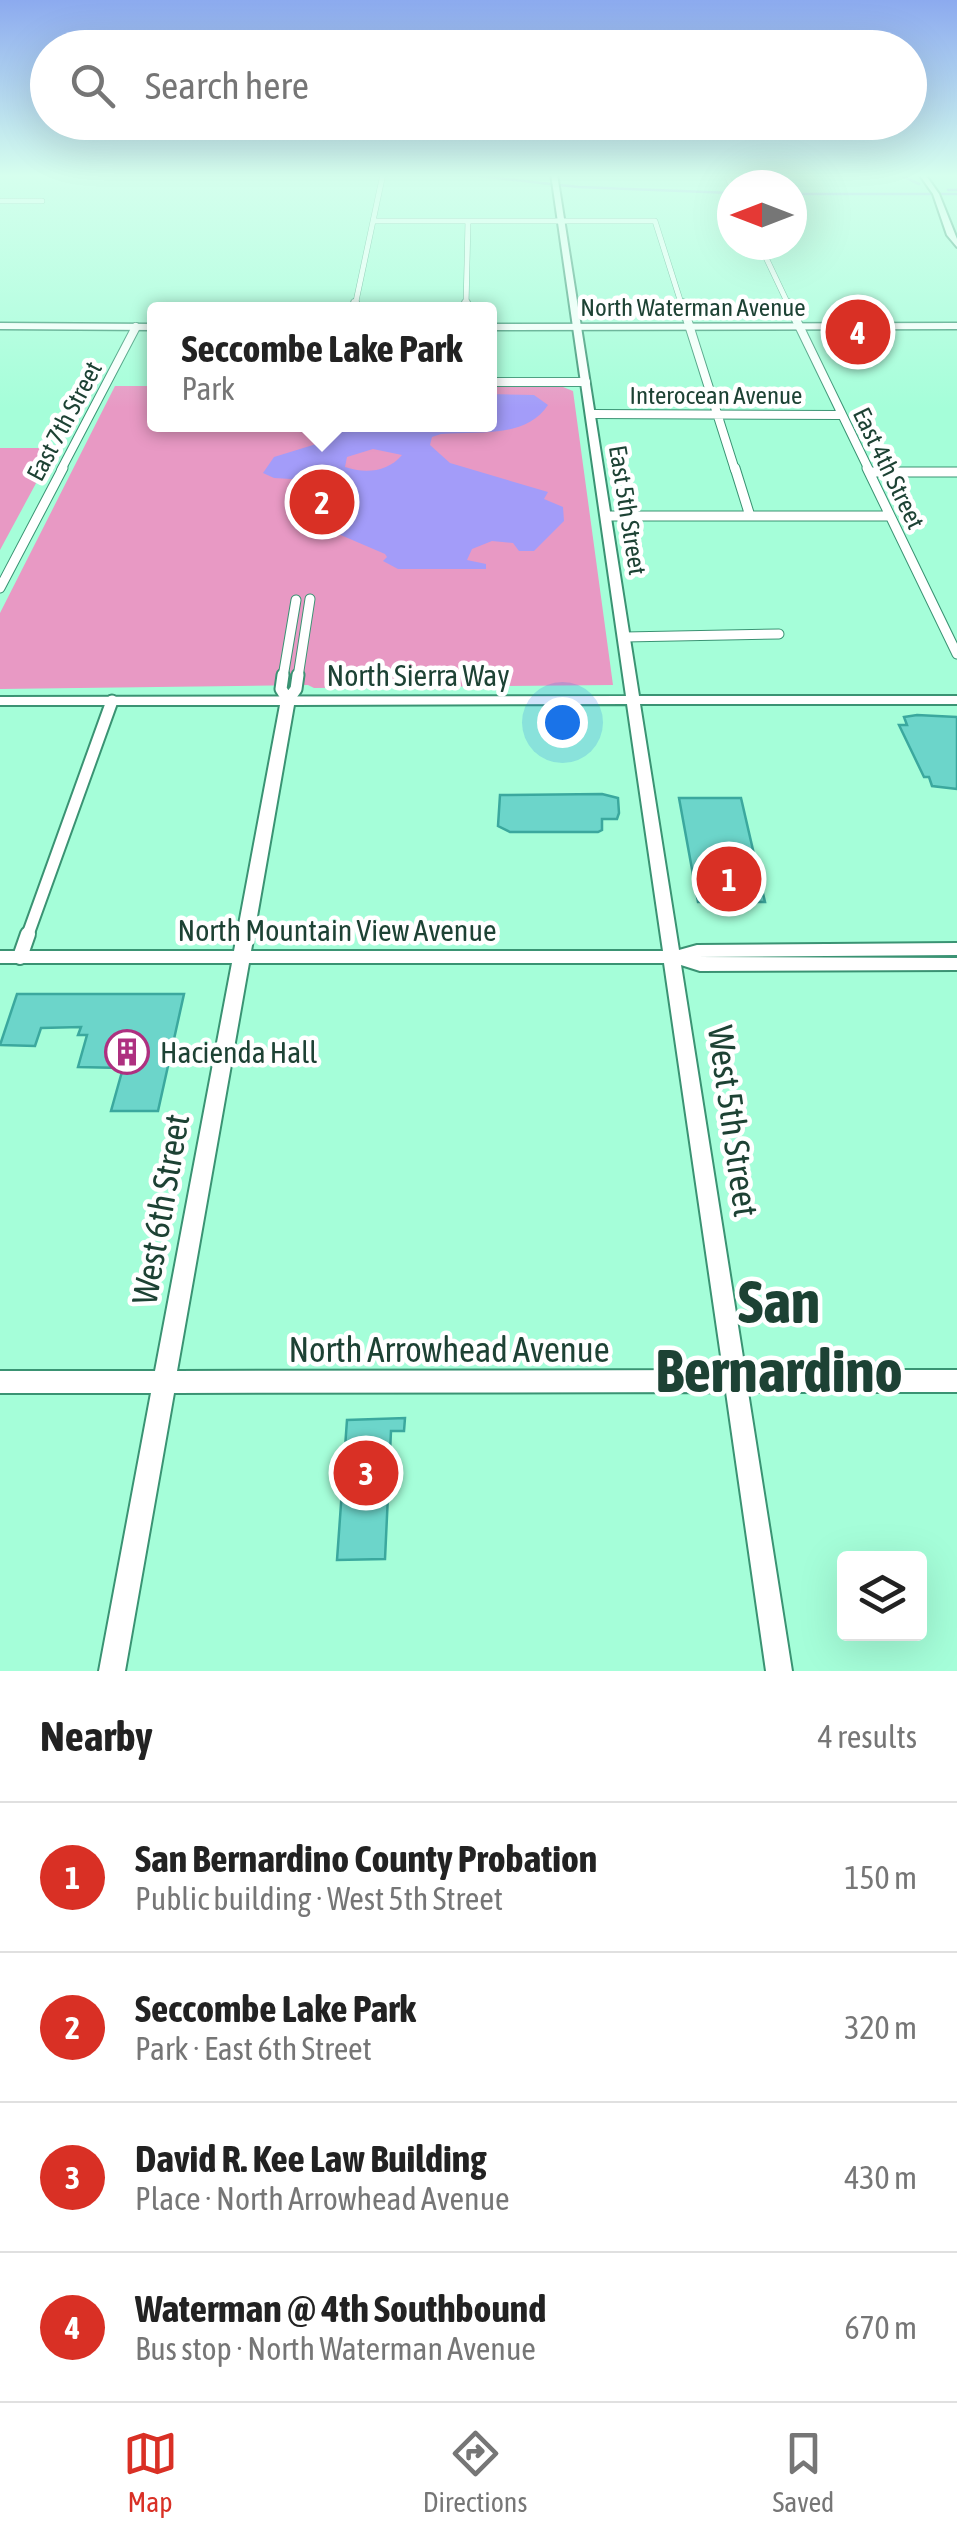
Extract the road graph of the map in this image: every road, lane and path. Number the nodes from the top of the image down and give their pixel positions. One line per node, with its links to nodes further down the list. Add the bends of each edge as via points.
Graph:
1 (367, 252): 6 (street)
2 (467, 252): 7 (street)
3 (565, 252): 13 (street)
4 (665, 252): 14 (street)
5 (767, 260): 15 (street, East 4th Street)
6 (356, 302)
7 (466, 302)
8 (0, 326): 9 (main road)
9 (136, 326): 10 (main road); 26 (street, East 7th Street)
10 (147, 326)
11 (957, 326): 15 (main road, North Waterman Avenue)
12 (497, 327): 13 (main road, North Waterman Avenue)
13 (576, 327): 14 (main road, North Waterman Avenue); 17 (street, East 5th Street)
14 (687, 327): 15 (main road, North Waterman Avenue); 20 (street)
15 (799, 327): 19 (street, East 4th Street)
16 (497, 382): 17 (street)
17 (586, 382): 18 (street, East 5th Street)
18 (591, 414): 20 (street, Interocean Avenue); 23 (street, East 5th Street)
19 (842, 414): 20 (street, Interocean Avenue); 21 (street, East 4th Street)
20 (716, 415): 24 (street)
21 (870, 472): 22 (street); 25 (street, East 4th Street)
22 (957, 472)
23 (606, 516): 24 (street); 30 (street, East 5th Street)
24 (750, 516): 25 (street)
25 (890, 516): 31 (street, East 4th Street)
26 (0, 588)
27 (310, 599): 33 (street, via 296,689)
28 (296, 600): 33 (street, via 281,688)
29 (779, 634): 30 (street)
30 (625, 638): 34 (street, East 5th Street)
31 (957, 654)
32 (112, 700): 33 (street, North Sierra Way); 36 (street, North Sierra Way); 39 (street)
33 (288, 700): 34 (street, North Sierra Way); 40 (street, West 6th Street)
34 (634, 700): 35 (street, North Sierra Way); 41 (street, West 5th Street)
35 (957, 700)
36 (0, 701)
37 (957, 950): 41 (street, North Mountain View Avenue, via 697,951)
38 (0, 957): 39 (street, North Mountain View Avenue)
39 (20, 957): 40 (street, North Mountain View Avenue)
40 (242, 957): 41 (street, North Mountain View Avenue); 43 (street, West 6th Street)
41 (674, 958): 42 (street, North Mountain View Avenue, via 700,964); 46 (street, West 5th Street)
42 (957, 964)
43 (164, 1381): 45 (street, North Arrowhead Avenue); 46 (street, North Arrowhead Avenue); 47 (street, West 6th Street)
44 (957, 1381): 46 (street, North Arrowhead Avenue)
45 (0, 1382)
46 (736, 1382): 48 (street, West 5th Street)
47 (112, 1671)
48 (779, 1671)

